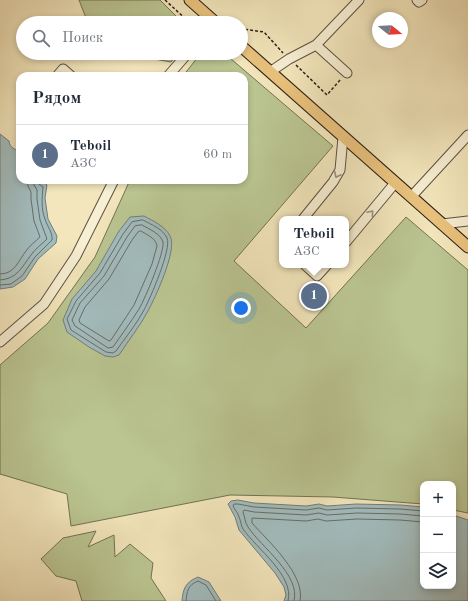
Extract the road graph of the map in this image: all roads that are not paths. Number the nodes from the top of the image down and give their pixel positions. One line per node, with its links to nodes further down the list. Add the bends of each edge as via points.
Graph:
1 (359, 0): 6 (street)
2 (417, 0): 3 (street)
3 (422, 0)
4 (195, 1): 5 (main road)
5 (209, 16)
6 (316, 45): 10 (street); 11 (street)
7 (248, 52): 10 (main road)
8 (182, 60): 9 (street)
9 (171, 72)
10 (270, 72): 13 (main road)
11 (347, 73)
12 (468, 136): 16 (street)
13 (342, 137): 14 (main road); 17 (street, one-way to 17, via 340,170 334,182)
14 (395, 183): 16 (main road); 20 (street, one-way to 14)
15 (112, 184): 24 (street, via 76,256 44,304)
16 (411, 197): 19 (main road)
17 (306, 216)
18 (468, 221): 19 (street)
19 (442, 224): 21 (main road)
20 (349, 238)
21 (468, 247)
22 (308, 268): 23 (street, via 317,276)
23 (324, 268)
24 (0, 342)

